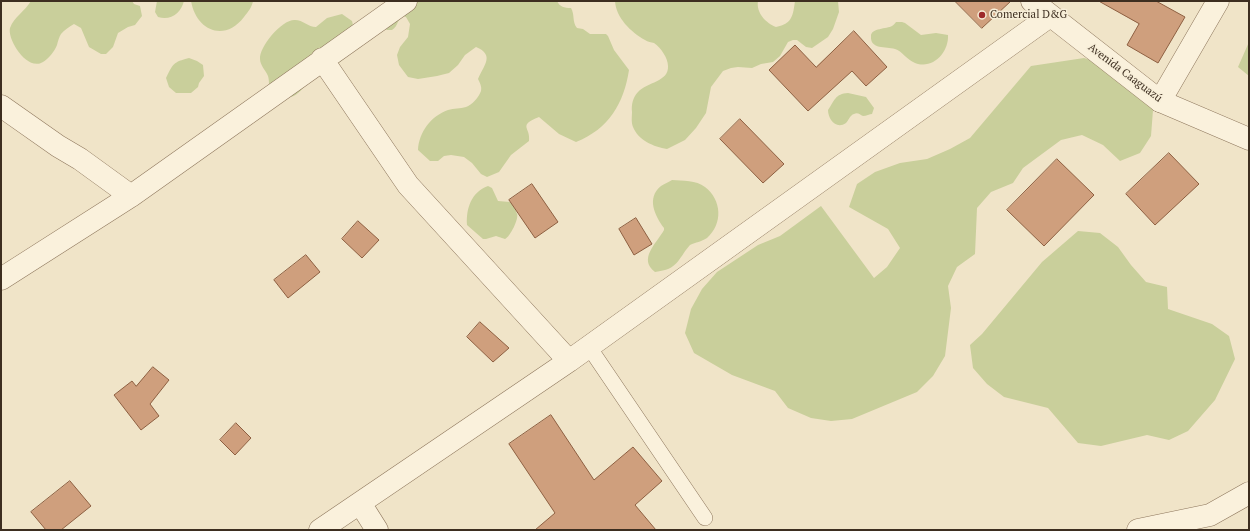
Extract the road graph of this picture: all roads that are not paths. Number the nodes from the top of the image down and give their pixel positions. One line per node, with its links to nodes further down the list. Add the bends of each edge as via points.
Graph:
1 (406, 1): 5 (street)
2 (1032, 1): 4 (street, Avenida Caaguazú)
3 (1218, 1): 6 (street)
4 (1050, 16): 6 (street, Avenida Caaguazú); 11 (street)
5 (322, 59): 9 (street); 12 (street, via 408,185)
6 (1160, 101): 8 (street, Avenida Caaguazú)
7 (1, 106): 9 (street)
8 (1249, 139)
9 (131, 196): 10 (street)
10 (1, 280)
11 (588, 347): 12 (street); 15 (lane)
12 (569, 361): 14 (street)
13 (1249, 494): 18 (street, via 1210,516)
14 (360, 503): 16 (street); 17 (street)
15 (705, 518)
16 (320, 530)
17 (377, 530)
18 (1138, 530)

